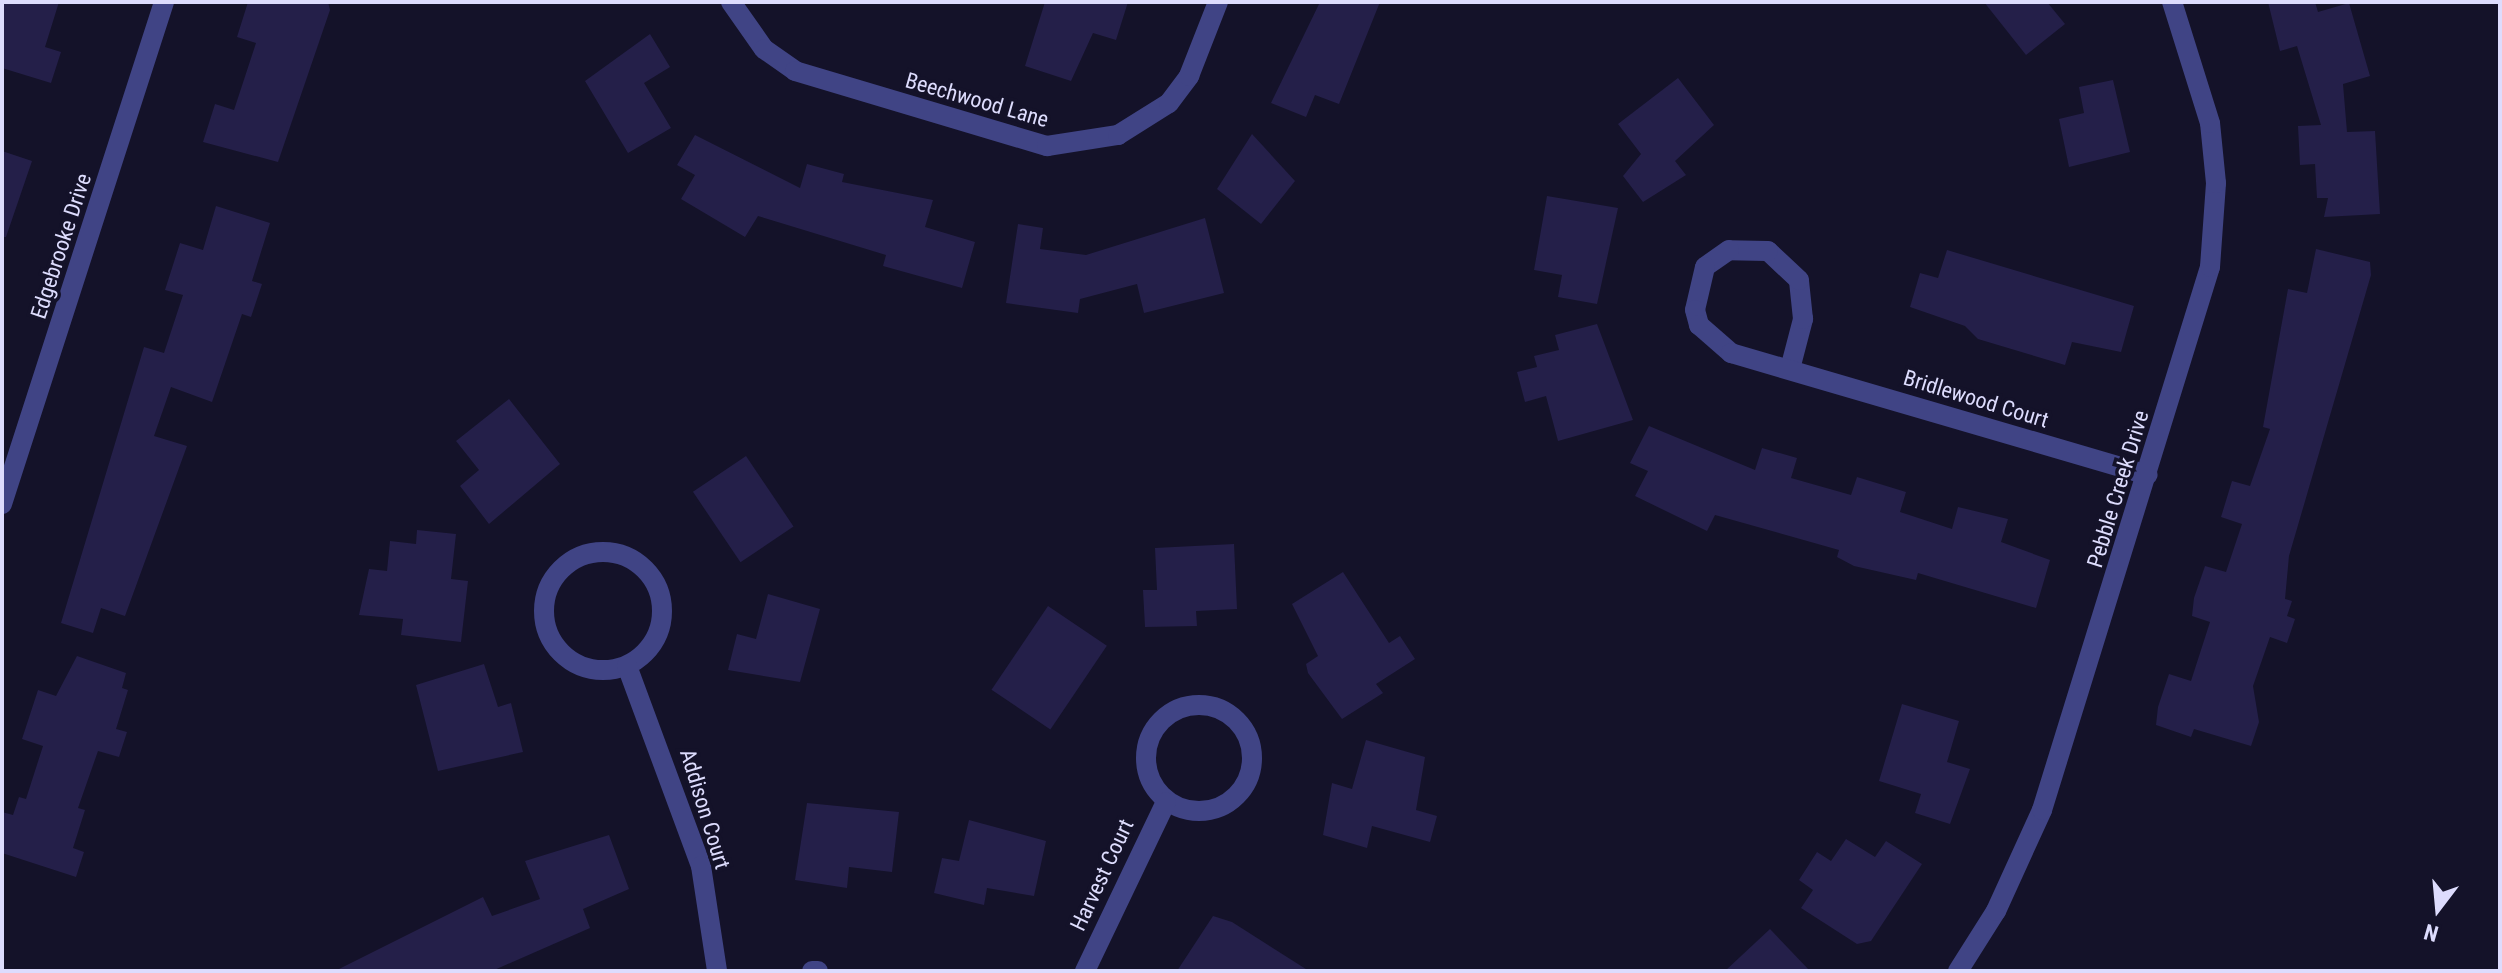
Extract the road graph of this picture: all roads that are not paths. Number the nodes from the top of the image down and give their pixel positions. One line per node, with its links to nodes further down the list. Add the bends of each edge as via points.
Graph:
1 (164, 2): 7 (street, Edgebrooke Drive)
2 (731, 2): 3 (street, Beechwood Lane, via 764,49 795,71 1047,146 1118,135 1169,103 1189,76)
3 (1218, 2)
4 (2172, 2): 6 (street, Pebble Creek Drive, via 2210,123 2213,238 2203,295)
5 (1790, 369): 5 (street, Bridlewood Court, via 1731,353 1699,325 1699,281 1716,258 1755,247 1792,267 1804,304); 6 (street, Bridlewood Court)
6 (2147, 475): 14 (street, Pebble Creek Drive, via 2042,810 1996,911)
7 (2, 504)
8 (627, 666): 8 (street, via 656,641 663,604 657,586 647,570 613,552 575,559 548,588 546,628 569,660 587,669); 10 (street, Addison Court, via 701,866)
9 (1166, 802): 9 (street, via 1193,812 1217,808 1241,792 1253,751 1244,729 1225,710 1191,704 1167,713 1150,734 1146,770); 13 (street, Harvest Court)
10 (717, 971)
11 (812, 971): 12 (street)
12 (818, 971)
13 (1085, 971)
14 (1958, 971)

